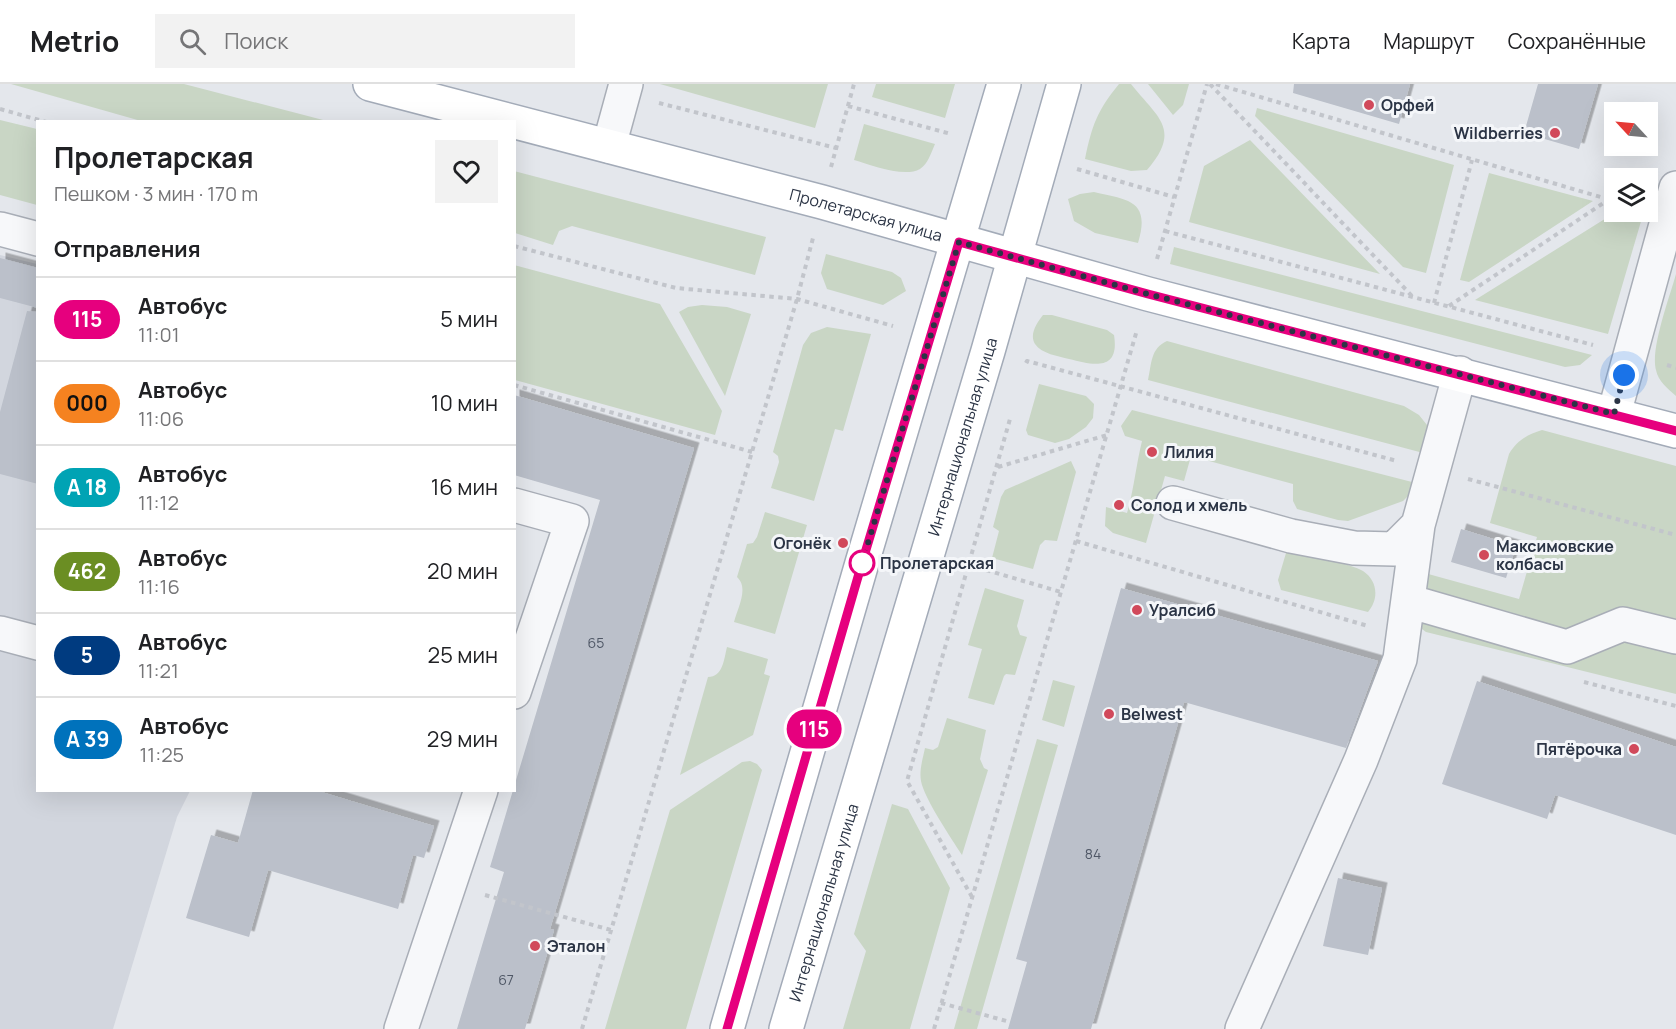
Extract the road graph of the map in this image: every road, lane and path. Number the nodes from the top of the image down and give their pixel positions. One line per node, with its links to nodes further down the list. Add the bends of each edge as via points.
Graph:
1 (370, 84): 10 (main road, Пролетарская улица)
2 (854, 84): 13 (path)
3 (1004, 84): 22 (main road)
4 (1064, 84): 24 (main road, Интернациональная улица)
5 (1209, 84): 20 (path); 26 (path)
6 (1216, 84): 14 (path)
7 (625, 89): 12 (lane); 13 (path)
8 (0, 110): 9 (path)
9 (38, 120)
10 (509, 120)
11 (516, 122): 12 (main road, Пролетарская улица)
12 (609, 146): 17 (main road, Пролетарская улица)
13 (836, 148): 17 (path)
14 (1472, 160): 16 (path); 28 (path)
15 (1676, 188): 30 (lane)
16 (1604, 199)
17 (822, 202): 22 (main road, Пролетарская улица); 27 (path)
18 (1604, 203): 29 (path)
19 (0, 229): 21 (lane)
20 (1165, 231): 25 (path); 26 (path)
21 (36, 238)
22 (959, 242): 24 (main road, Пролетарская улица); 56 (main road)
23 (516, 247): 27 (path, via 676,288)
24 (1015, 257): 25 (main road, Пролетарская улица); 57 (main road, Интернациональная улица)
25 (1148, 294): 32 (main road, Пролетарская улица); 36 (path)
26 (1412, 297): 28 (path)
27 (797, 299): 37 (path)
28 (1434, 303): 29 (path)
29 (1448, 307): 30 (path)
30 (1629, 355): 31 (path); 34 (lane)
31 (1676, 368)
32 (1461, 373): 34 (main road, Пролетарская улица); 41 (lane)
33 (516, 386): 37 (path)
34 (1614, 414): 35 (main road, Пролетарская улица)
35 (1676, 431)
36 (1107, 435): 38 (path); 43 (path)
37 (752, 452): 51 (path)
38 (997, 467)
39 (1173, 503): 41 (lane, via 1291,536 1354,548 1394,549)
40 (516, 506): 48 (lane, via 572,521)
41 (1418, 525): 44 (lane)
42 (969, 566): 43 (path)
43 (1061, 592): 52 (path)
44 (1408, 601): 46 (lane, via 1567,647 1623,624); 59 (lane, via 1396,670 1361,760)
45 (0, 633): 47 (lane)
46 (1676, 637)
47 (36, 642)
48 (516, 686)
49 (480, 792): 50 (lane)
50 (449, 886): 51 (path); 54 (lane)
51 (611, 930): 55 (path)
52 (941, 1003): 53 (path); 58 (path)
53 (1010, 1022)
54 (401, 1029)
55 (582, 1029)
56 (727, 1029)
57 (786, 1029)
58 (934, 1029)
59 (1242, 1029)

